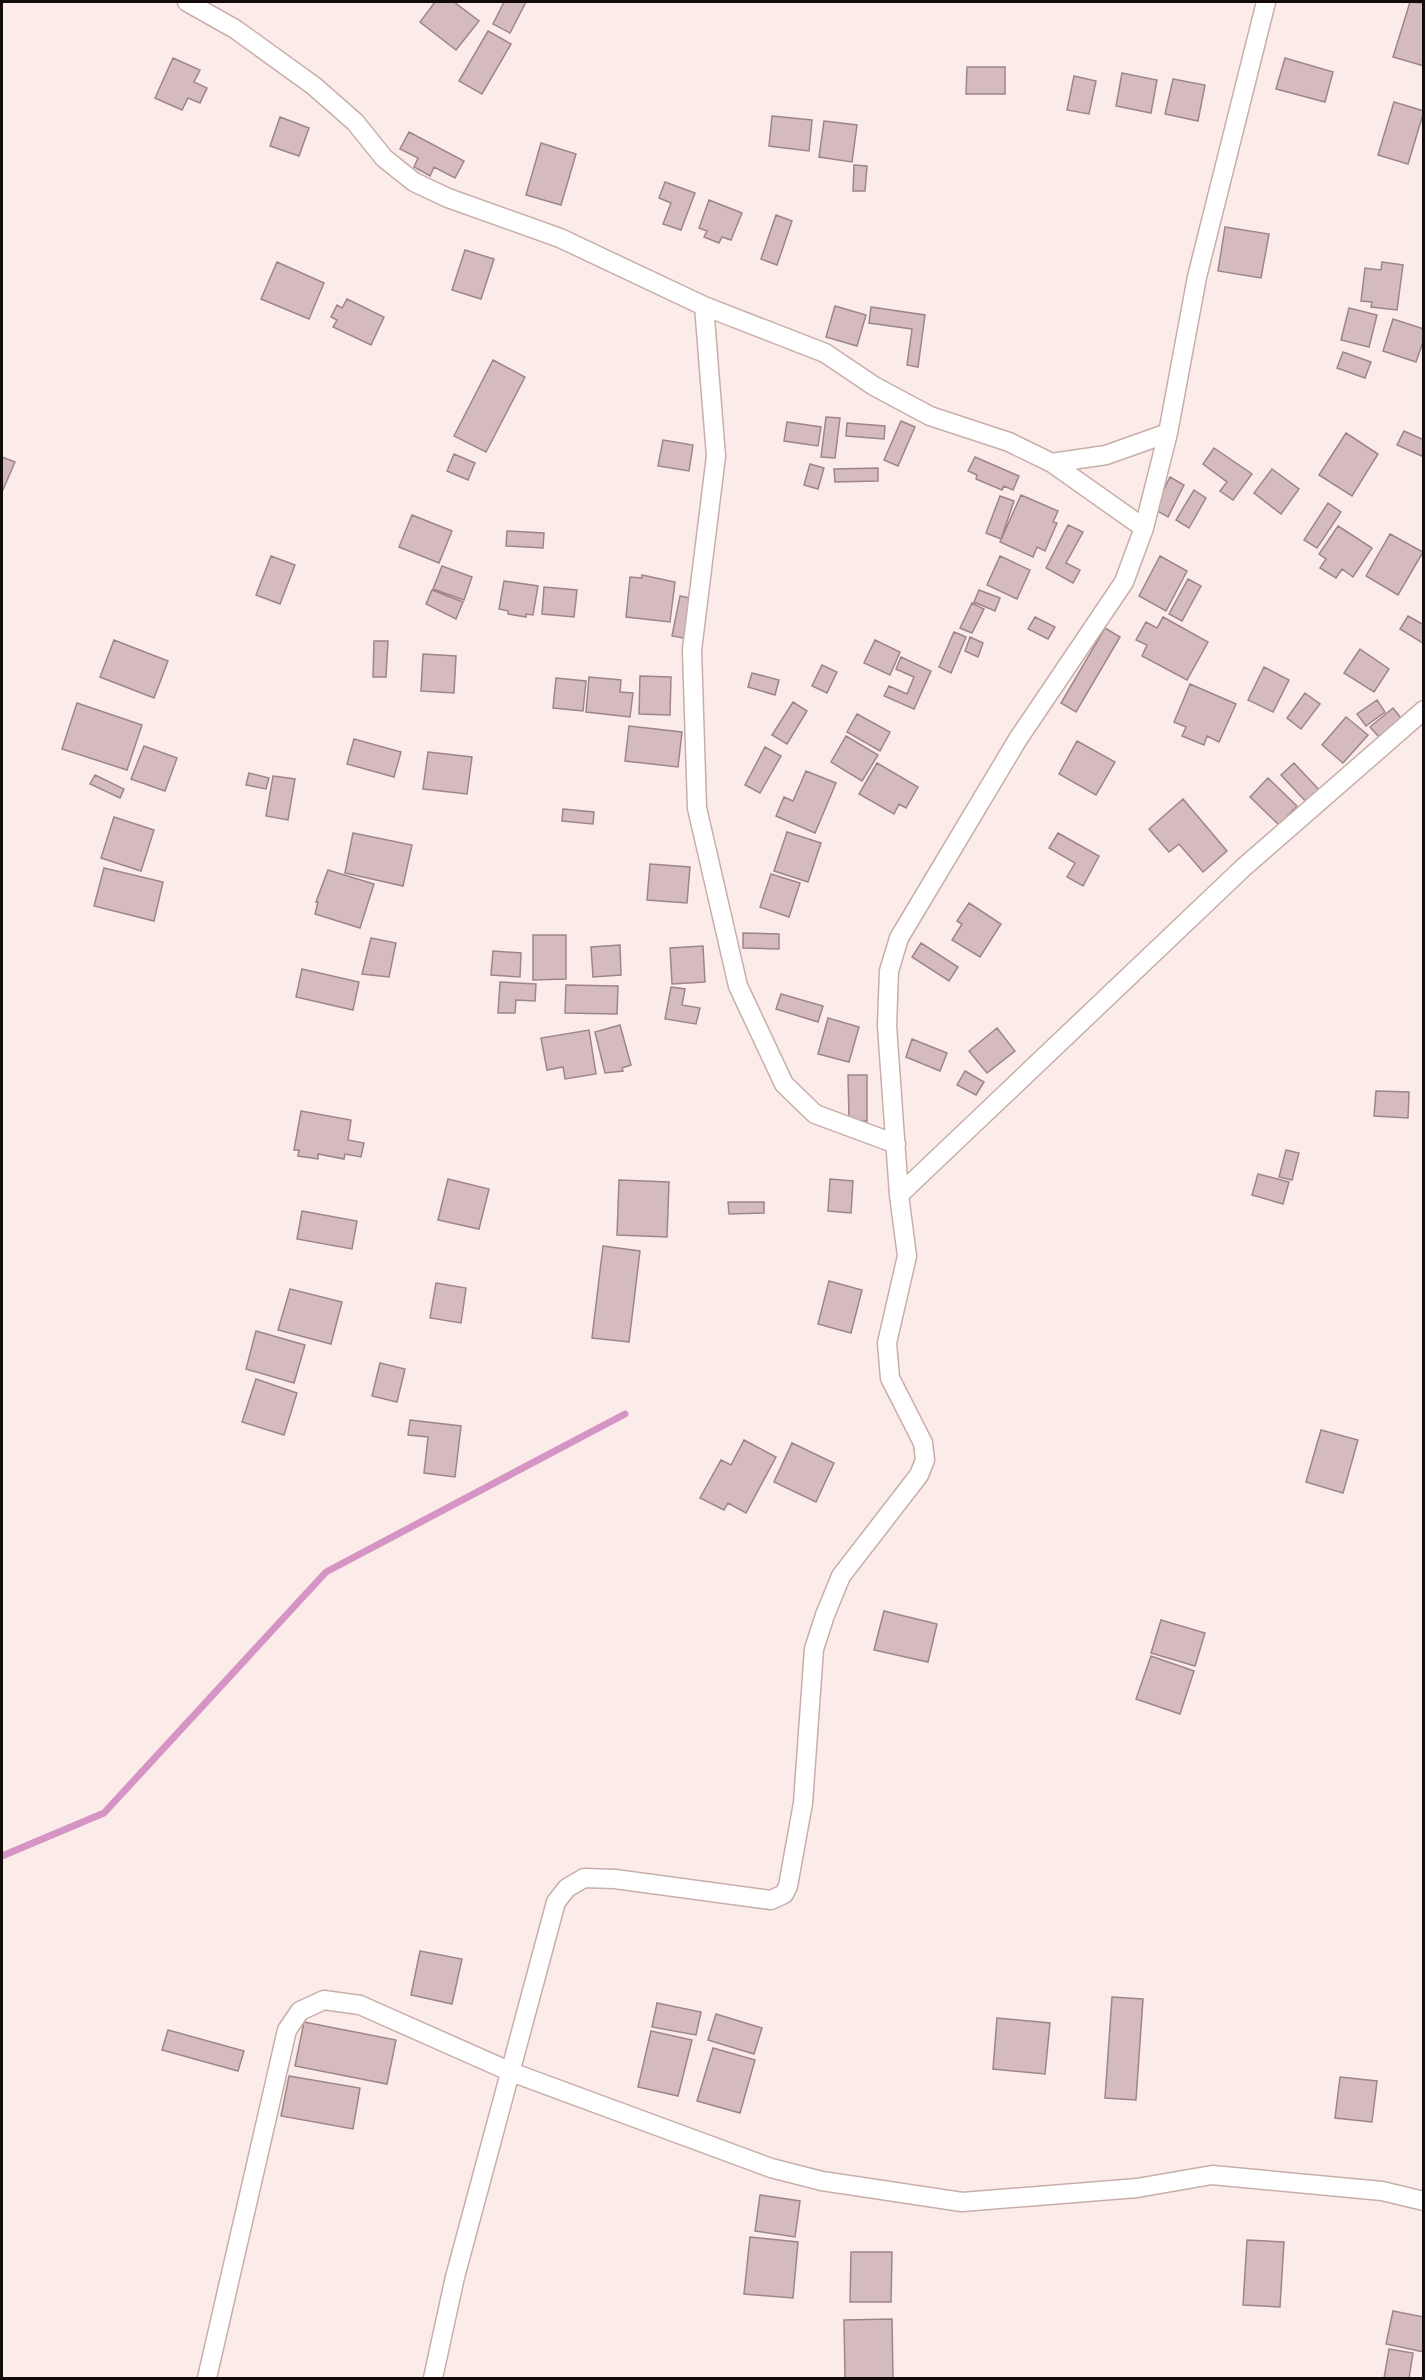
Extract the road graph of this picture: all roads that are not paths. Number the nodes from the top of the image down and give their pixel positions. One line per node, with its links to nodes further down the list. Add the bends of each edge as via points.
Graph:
1 (187, 2): 3 (street, via 235,29 314,86 355,122 384,158 414,182 560,238)
2 (1266, 2): 4 (street, via 1197,277)
3 (704, 306): 5 (street, via 825,353 874,386 930,416 1009,442); 8 (street, via 716,456 692,650 697,808 738,986 784,1084 815,1114)
4 (1168, 432): 5 (street, via 1107,455); 6 (street)
5 (1052, 463): 6 (street)
6 (1144, 528): 8 (street, via 1124,582 1018,739 899,938 889,971 886,1001)
7 (1424, 710): 9 (street, via 1244,867)
8 (896, 1144): 9 (street)
9 (899, 1195): 10 (street, via 908,1256 887,1343 890,1378 923,1443 925,1460 919,1475 841,1576 825,1615 814,1649 803,1803 784,1894 771,1900 584,1878 567,1888 556,1902)
10 (511, 2072): 11 (street, via 771,2168 822,2181 962,2202 1137,2188 1212,2175 1382,2191); 12 (street, via 360,2005 324,2000 300,2011 287,2030); 13 (street, via 455,2277)
11 (1424, 2201)
12 (207, 2379)
13 (433, 2379)

